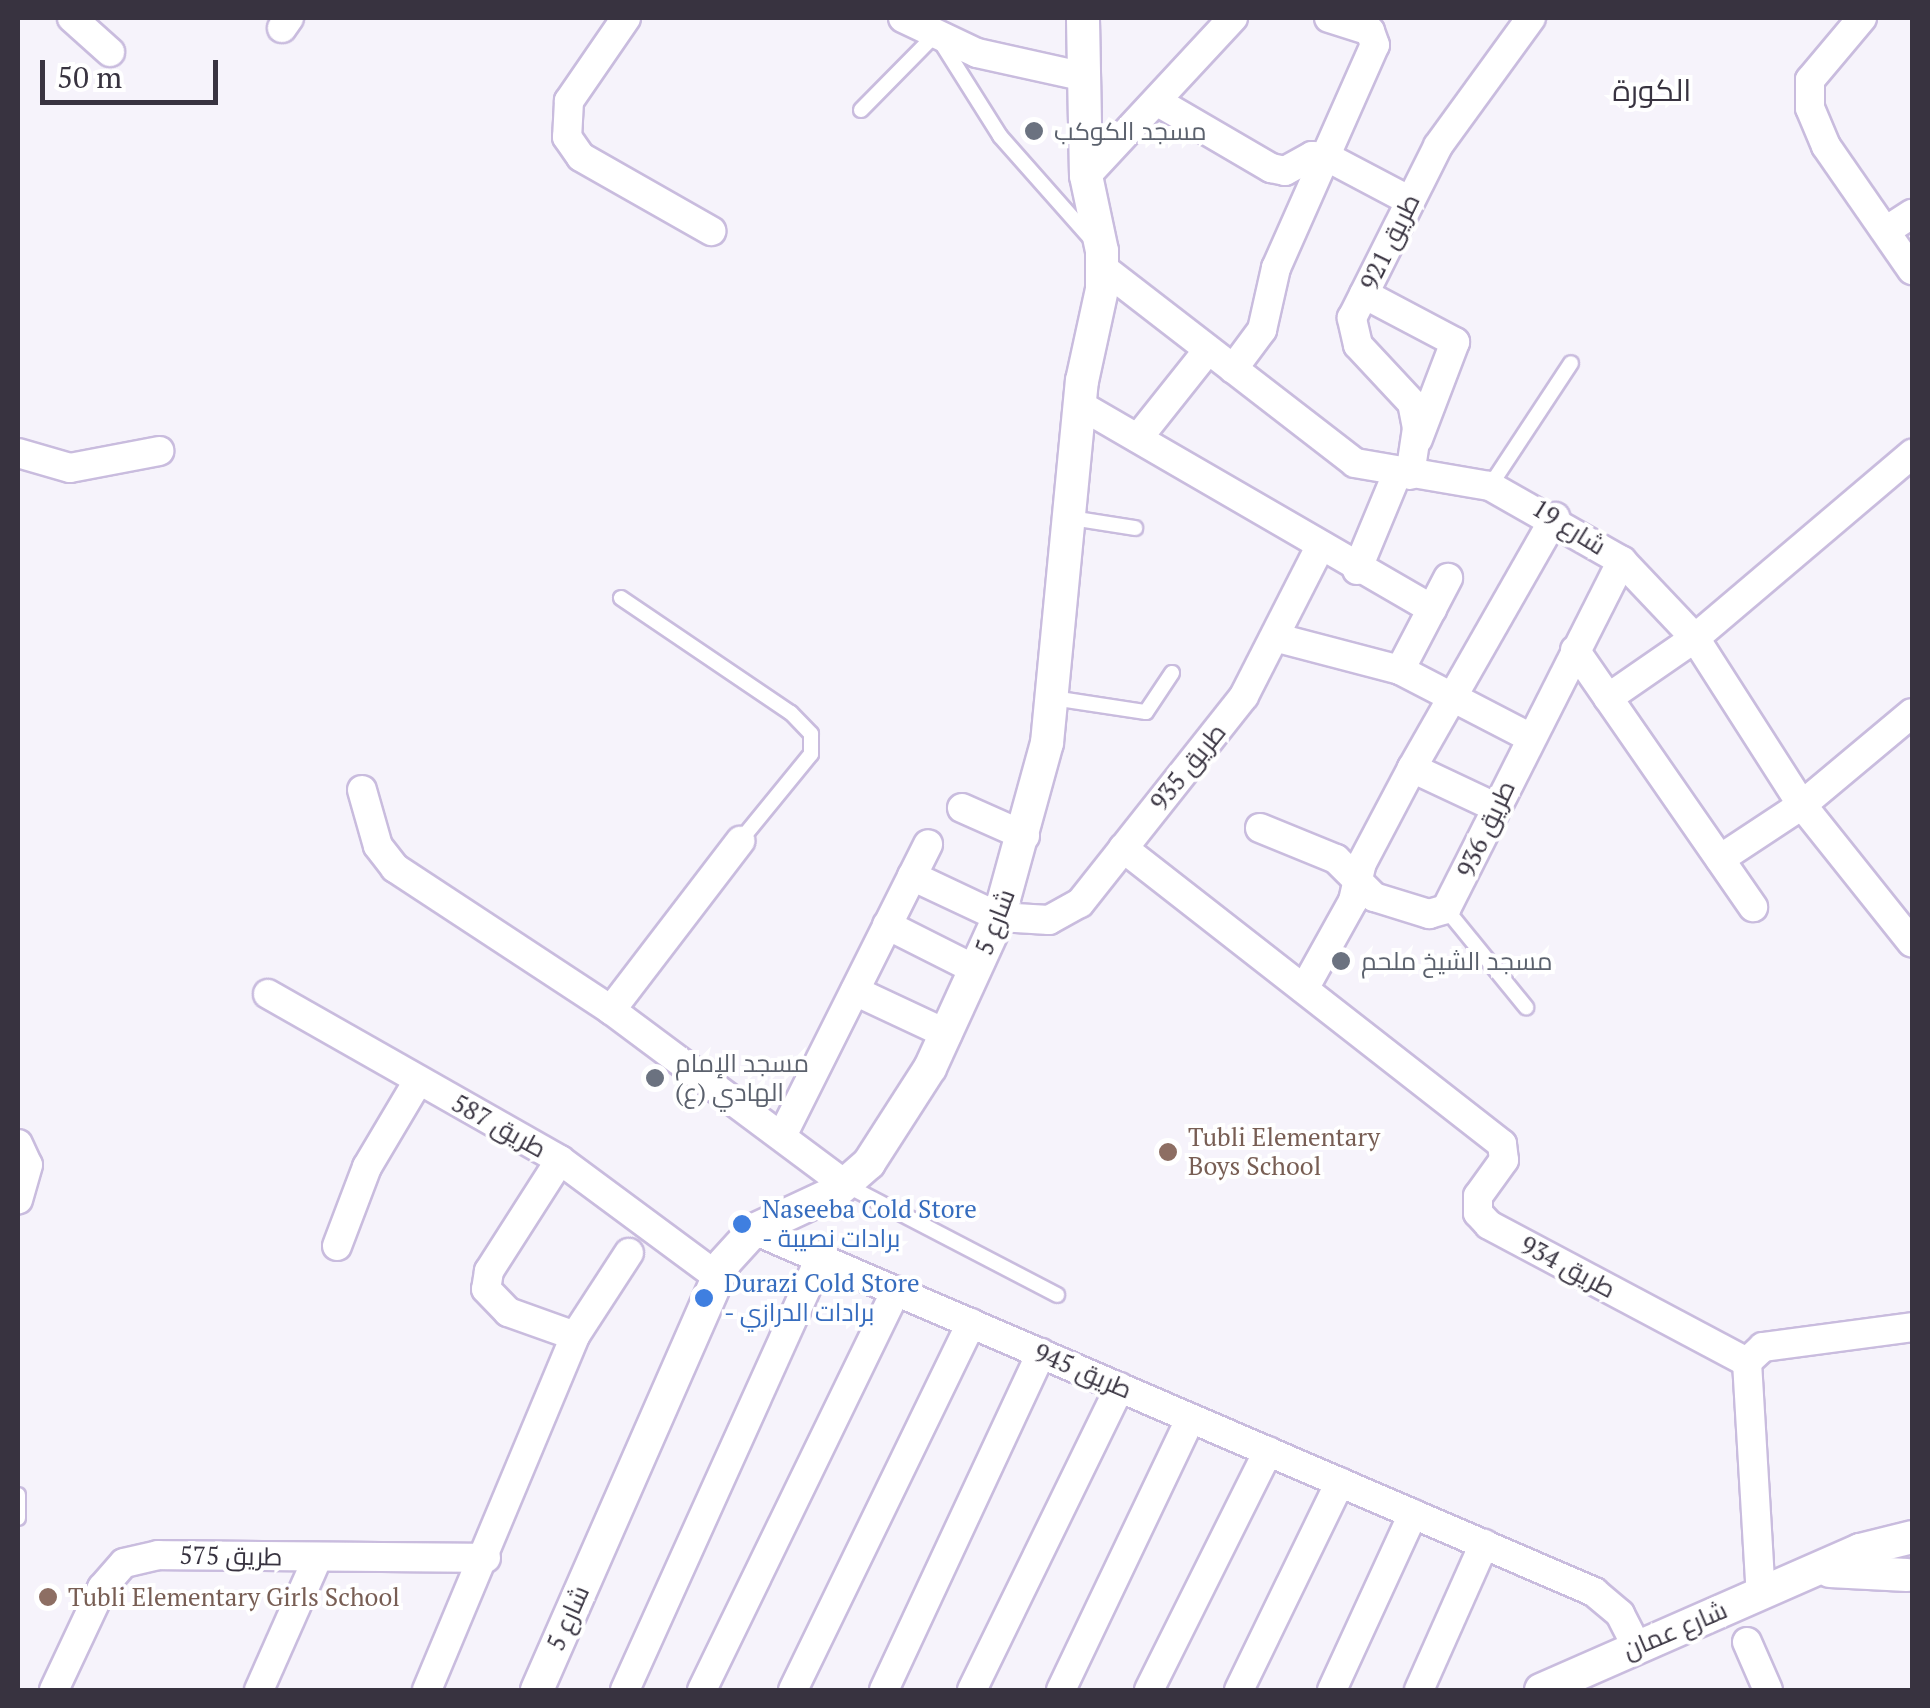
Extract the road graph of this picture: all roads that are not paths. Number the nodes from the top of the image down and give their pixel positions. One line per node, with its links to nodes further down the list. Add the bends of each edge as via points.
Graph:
1 (72, 18): 10 (street)
2 (903, 18): 9 (street)
3 (1083, 18): 11 (street, شارع 5)
4 (1232, 18): 12 (street)
5 (1531, 18): 16 (street, طريق 921, via 1455,120)
6 (1862, 18): 18 (street, via 1818,67 1810,108 1826,146)
7 (1344, 20): 14 (street, via 1370,31 1375,45)
8 (616, 22): 19 (street, via 569,101 566,137 581,157)
9 (936, 38): 11 (street); 13 (lane); 20 (lane, via 1000,136)
10 (110, 52)
11 (1080, 76): 15 (street, شارع 5)
12 (1158, 102): 14 (street, via 1271,168 1285,171 1312,156); 15 (street)
13 (861, 110)
14 (1327, 156): 16 (street); 25 (street, via 1276,268 1262,330)
15 (1086, 176): 20 (street, شارع 5)
16 (1410, 200): 22 (street, طريق 921)
17 (1912, 214): 18 (street)
18 (1887, 230): 21 (street)
19 (710, 231)
20 (1103, 260): 23 (street, شارع 19); 26 (street, شارع 5)
21 (1912, 270)
22 (1364, 294): 28 (street, طريق 921, via 1352,318 1354,339 1412,403); 28 (street, via 1455,342)
23 (1208, 350): 25 (street, شارع 19); 27 (street)
24 (1570, 362): 33 (lane)
25 (1233, 370): 32 (street, شارع 19, via 1336,452)
26 (1080, 404): 27 (street); 35 (street, شارع 5)
27 (1138, 438): 37 (street)
28 (1417, 441): 32 (street, طريق 921)
29 (159, 451): 30 (street, via 70,468)
30 (18, 453)
31 (1912, 454): 44 (street)
32 (1404, 474): 33 (street, شارع 19); 39 (street, طريق 921)
33 (1490, 486): 34 (street, شارع 19)
34 (1555, 517): 38 (street, شارع 19); 48 (street)
35 (1070, 518): 36 (lane); 49 (street, شارع 5)
36 (1135, 528)
37 (1321, 546): 39 (street); 43 (street, طريق 935)
38 (1622, 560): 44 (street, شارع 19); 45 (street, طريق 936)
39 (1357, 570): 42 (street)
40 (1448, 578): 42 (street)
41 (621, 598): 61 (lane, via 791,713 811,734 811,754)
42 (1432, 609): 46 (street)
43 (1278, 638): 46 (street); 63 (street, طريق 935, via 1230,714)
44 (1695, 638): 50 (street); 56 (street, شارع 19)
45 (1575, 650): 50 (street); 53 (street, طريق 936)
46 (1400, 670): 48 (street)
47 (1172, 674): 49 (lane, via 1146,712)
48 (1454, 697): 53 (street); 54 (street)
49 (1052, 698): 60 (street, شارع 5)
50 (1608, 698): 64 (street)
51 (1912, 713): 52 (street)
52 (1901, 735): 56 (street)
53 (1531, 738): 58 (street, طريق 936)
54 (1412, 768): 58 (street); 66 (street)
55 (362, 790): 77 (street, via 389,862)
56 (1802, 804): 64 (street); 71 (street, شارع 19)
57 (962, 808): 60 (street)
58 (1495, 808): 68 (street, طريق 936)
59 (1260, 828): 66 (street, via 1336,859)
60 (1026, 836): 69 (street, شارع 5)
61 (740, 841): 77 (street)
62 (928, 844): 65 (street)
63 (1123, 848): 69 (street, طريق 935, via 1067,914 1049,920); 73 (street, طريق 934)
64 (1720, 859): 67 (street)
65 (912, 876): 69 (street); 70 (street)
66 (1358, 883): 68 (street, via 1374,897 1429,914); 73 (street)
67 (1752, 907)
68 (1446, 909): 76 (lane)
69 (999, 916): 72 (street, شارع 5)
70 (888, 925): 72 (street); 74 (street)
71 (1912, 943)
72 (976, 970): 78 (street, شارع 5)
73 (1304, 989): 96 (street, طريق 934, via 1502,1144 1504,1160 1478,1196 1483,1220)
74 (855, 991): 78 (street); 80 (street)
75 (268, 994): 79 (street, طريق 587)
76 (1526, 1007)
77 (610, 1010): 80 (street)
78 (947, 1034): 83 (street, شارع 5, via 891,1133)
79 (418, 1081): 82 (street, طريق 587); 86 (street, via 367,1168)
80 (783, 1134): 83 (street)
81 (18, 1144): 84 (street, via 28,1165)
82 (560, 1160): 89 (street, طريق 587); 94 (street, via 489,1271 486,1289 508,1312)
83 (846, 1185): 85 (street, شارع 5); 91 (lane)
84 (18, 1200)
85 (754, 1230): 88 (street, طريق 945); 89 (street, شارع 5)
86 (337, 1246)
87 (629, 1252): 94 (street)
88 (820, 1258): 90 (street, طريق 945); 117 (street)
89 (718, 1277): 116 (street, شارع 5)
90 (896, 1291): 92 (street, طريق 945); 118 (street)
91 (1057, 1295)
92 (970, 1323): 95 (street, طريق 945); 119 (street)
93 (1912, 1327): 96 (street, via 1763,1347)
94 (575, 1336): 107 (street)
95 (1041, 1353): 97 (street, طريق 945); 120 (street)
96 (1746, 1362): 110 (street)
97 (1120, 1387): 98 (street, طريق 945); 121 (street)
98 (1191, 1418): 99 (street, طريق 945); 122 (street)
99 (1268, 1451): 100 (street, طريق 945); 123 (street)
100 (1340, 1482): 102 (street, طريق 945); 124 (street)
101 (18, 1495): 103 (lane)
102 (1412, 1514): 105 (street, طريق 945); 125 (street)
103 (18, 1518)
104 (1912, 1537): 108 (street, شارع عمان, via 1860,1550); 109 (street)
105 (1484, 1544): 112 (street, طريق 945, via 1594,1592 1620,1614); 126 (street)
106 (318, 1556): 107 (street, طريق 575); 113 (street, طريق 575, via 158,1555 124,1564 102,1588); 114 (street)
107 (486, 1558): 115 (street)
108 (1811, 1574): 109 (street, شارع عمان, via 1859,1569); 110 (street, شارع عمان)
109 (1910, 1581)
110 (1761, 1594): 112 (street, شارع عمان)
111 (1747, 1642): 128 (street)
112 (1636, 1645): 127 (street, شارع عمان)
113 (54, 1690)
114 (259, 1690)
115 (427, 1690)
116 (537, 1690)
117 (625, 1690)
118 (702, 1690)
119 (793, 1690)
120 (884, 1690)
121 (972, 1690)
122 (1061, 1690)
123 (1149, 1690)
124 (1239, 1690)
125 (1332, 1690)
126 (1419, 1690)
127 (1544, 1690)
128 (1768, 1690)

